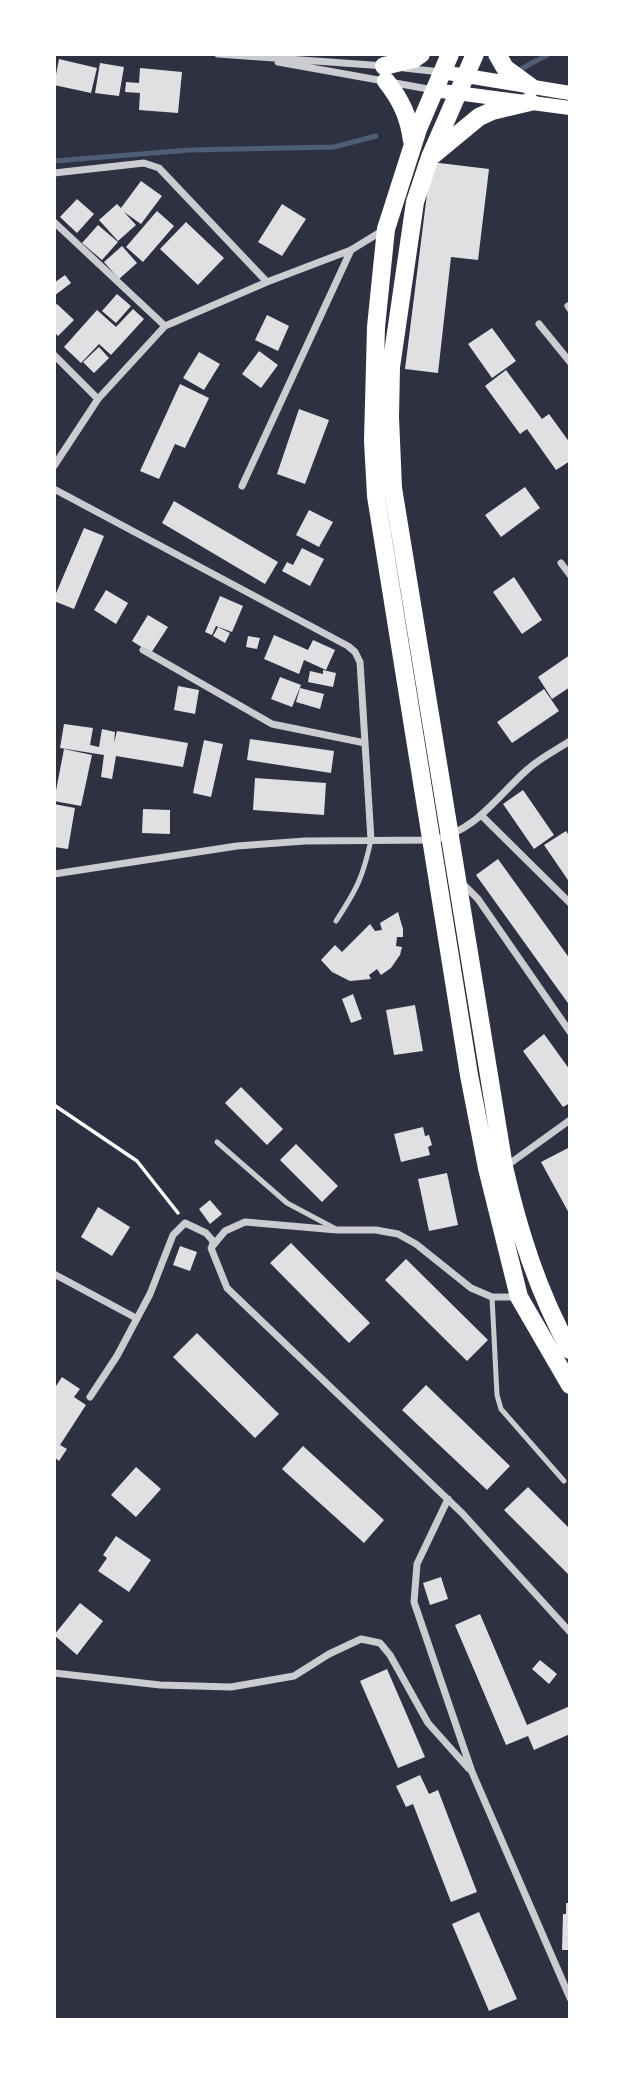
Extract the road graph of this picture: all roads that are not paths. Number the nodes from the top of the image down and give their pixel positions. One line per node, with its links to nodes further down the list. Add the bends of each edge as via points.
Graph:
1 (218, 54): 6 (street)
2 (421, 54): 8 (highway)
3 (450, 54): 7 (highway)
4 (475, 54): 9 (highway)
5 (497, 54): 13 (highway)
6 (257, 57): 8 (street); 8 (street, via 332,73)
7 (442, 72): 8 (street); 9 (main road); 10 (highway)
8 (385, 73): 10 (street); 15 (highway, via 410,123)
9 (465, 76): 11 (highway); 13 (main road)
10 (433, 90): 11 (main road); 15 (highway)
11 (457, 93): 13 (main road); 16 (highway)
12 (570, 93): 13 (main road)
13 (530, 94): 14 (main road); 16 (highway, via 479,117)
14 (570, 108)
15 (412, 147): 19 (highway)
16 (430, 157): 36 (highway, via 415,202 401,287 390,417 393,488)
17 (54, 173): 21 (street, via 144,163 159,168)
18 (54, 222): 23 (street)
19 (386, 229): 20 (street); 36 (highway, via 373,377 376,496)
20 (351, 250): 21 (street); 28 (street)
21 (267, 282): 23 (street)
22 (539, 324): 25 (street)
23 (165, 327): 26 (street)
24 (54, 355): 26 (street)
25 (570, 362)
26 (98, 399): 27 (street)
27 (54, 466)
28 (242, 486)
29 (54, 489): 34 (street, via 348,646 360,662)
30 (561, 564): 31 (street)
31 (570, 575)
32 (143, 650): 34 (street, via 272,724)
33 (570, 741): 35 (street, via 530,768)
34 (365, 743): 37 (street)
35 (482, 817): 36 (street); 40 (street)
36 (441, 838): 37 (street); 39 (highway); 50 (highway, via 477,1115)
37 (371, 840): 38 (street, via 237,846); 41 (lane, via 358,889)
38 (54, 874)
39 (458, 879): 42 (street, via 478,899); 45 (highway)
40 (570, 903)
41 (336, 921)
42 (570, 1032)
43 (570, 1120): 45 (street)
44 (217, 1142): 46 (lane, via 287,1203)
45 (504, 1167): 52 (highway, via 518,1226 542,1294)
46 (337, 1230): 47 (street, via 245,1223 225,1231); 49 (street, via 398,1234 471,1288)
47 (211, 1248): 51 (street, via 213,1241 206,1233 185,1223 173,1235); 56 (street, via 227,1287)
48 (54, 1274): 51 (street)
49 (492, 1297): 50 (street); 55 (lane, via 501,1409)
50 (519, 1297): 53 (highway)
51 (136, 1318): 54 (street)
52 (570, 1350)
53 (570, 1385)
54 (90, 1397)
55 (564, 1481)
56 (448, 1499): 57 (street); 59 (street, via 417,1564 414,1602)
57 (570, 1632)
58 (54, 1673): 59 (street, via 160,1685 231,1687 294,1676 361,1639 380,1643 428,1723)
59 (472, 1772): 60 (street)
60 (570, 1998)

